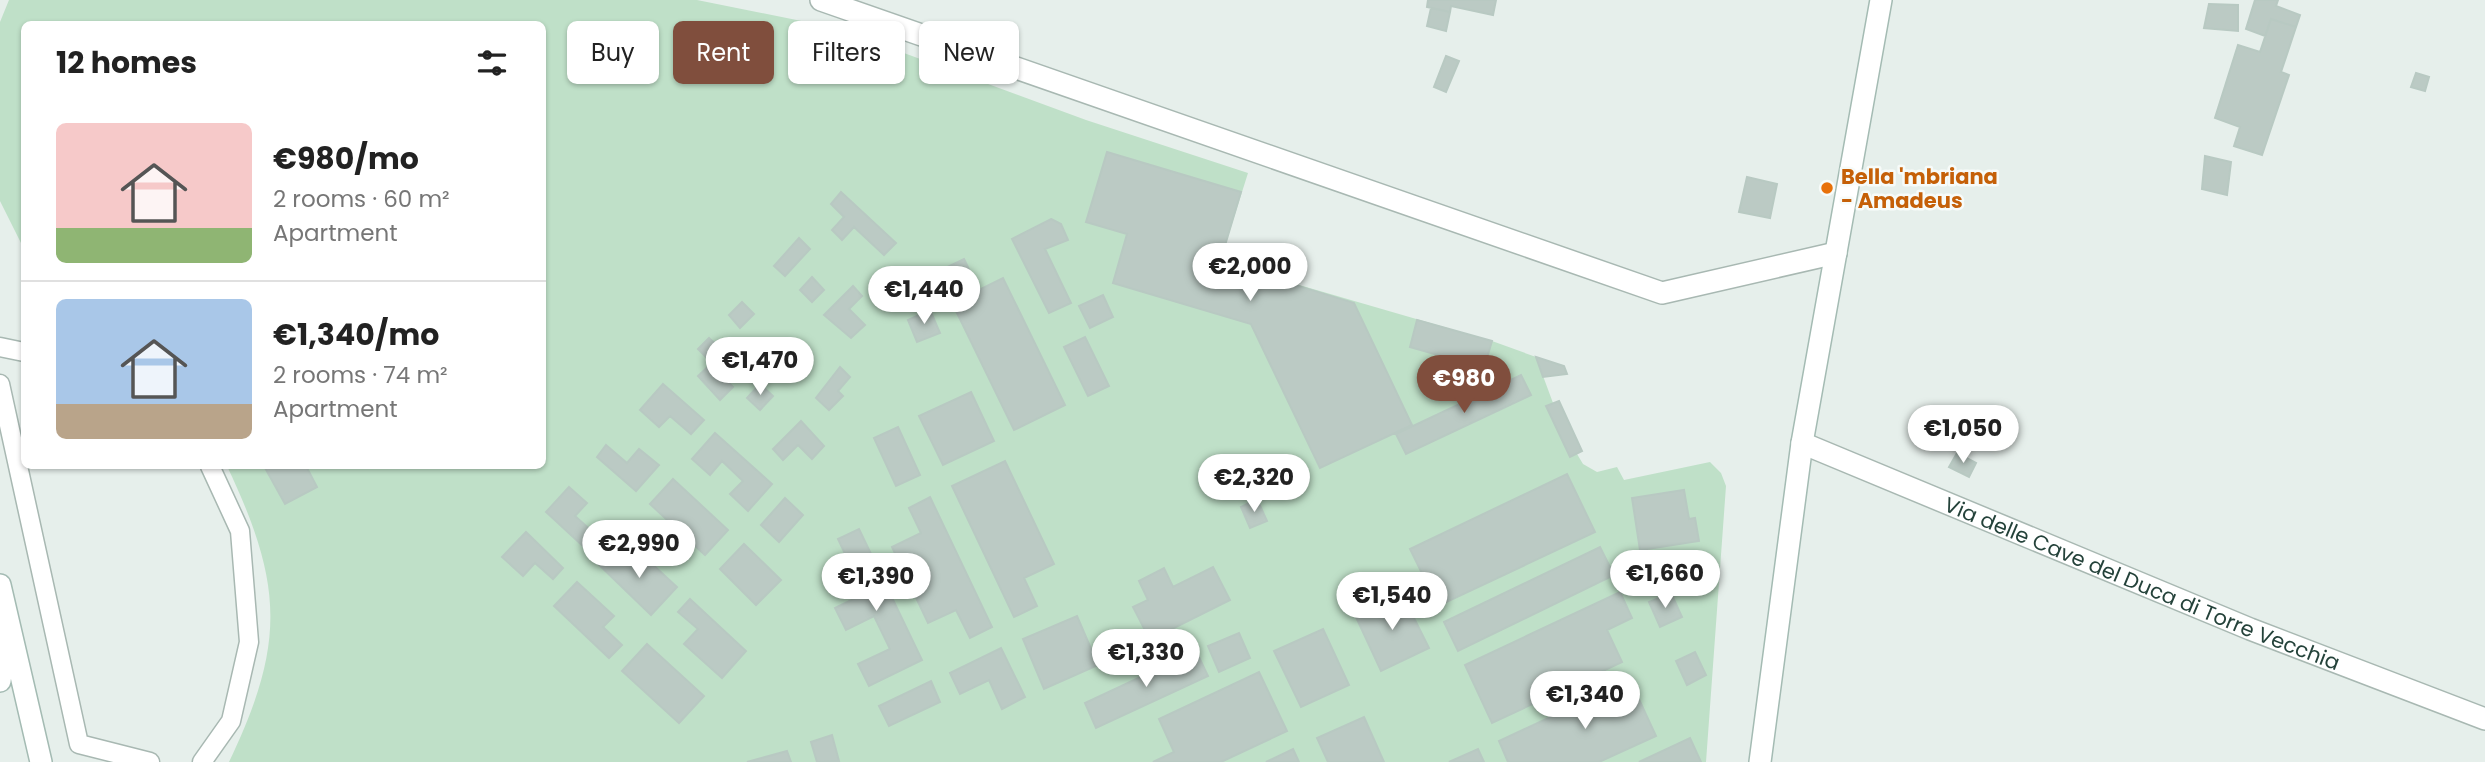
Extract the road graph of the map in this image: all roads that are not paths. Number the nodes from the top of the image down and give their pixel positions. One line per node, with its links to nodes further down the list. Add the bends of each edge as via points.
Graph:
1 (821, 0): 3 (street, via 1662,293)
2 (1882, 5): 3 (street)
3 (1836, 253): 7 (street)
4 (0, 347): 5 (lane)
5 (21, 351)
6 (0, 383): 14 (lane, via 79,744)
7 (1801, 443): 12 (street, Via delle Cave del Duca di Torre Vecchia, via 2249,629); 16 (street)
8 (210, 469): 15 (lane, via 240,531 249,642 231,721)
9 (0, 585): 10 (street)
10 (8, 620): 11 (street); 13 (street)
11 (0, 681)
12 (2485, 719)
13 (41, 762)
14 (150, 762)
15 (202, 762)
16 (1760, 762)

